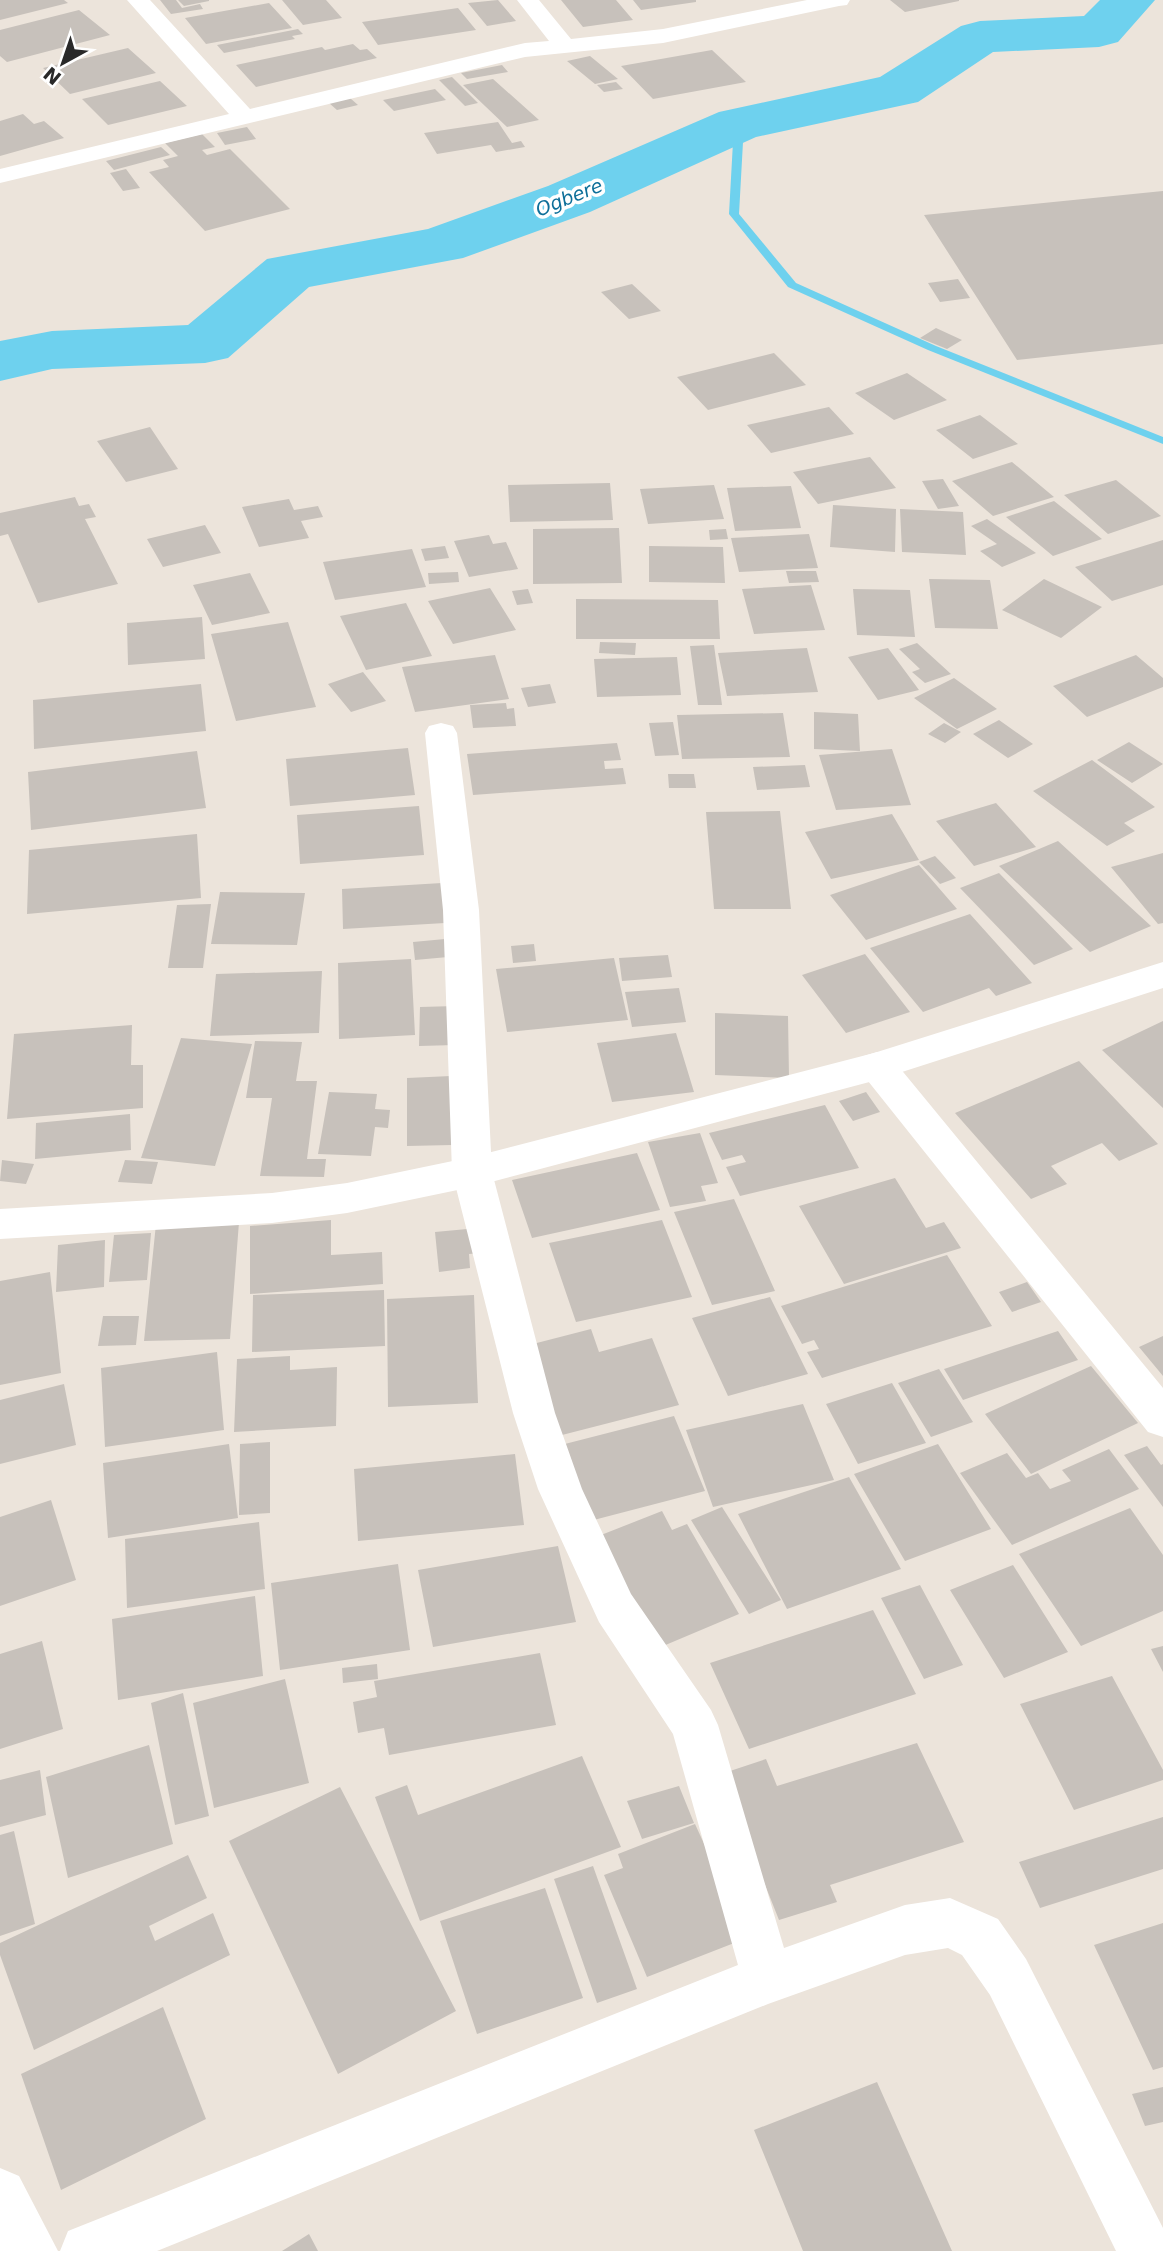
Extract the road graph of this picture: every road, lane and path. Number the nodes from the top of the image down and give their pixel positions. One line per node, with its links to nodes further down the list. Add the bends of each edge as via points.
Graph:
1 (138, 0): 5 (street)
2 (528, 0): 4 (street)
3 (839, 0): 4 (street, via 663,36)
4 (564, 45): 5 (street, via 525,50)
5 (245, 117): 6 (street)
6 (0, 176)
7 (441, 733): 10 (street, via 461,910)
8 (1163, 975): 9 (street)
9 (877, 1066): 10 (street); 12 (street)
10 (472, 1172): 11 (street, via 272,1208); 13 (street, via 534,1413 560,1489 615,1608 694,1725)
11 (0, 1224)
12 (1163, 1419)
13 (768, 1979): 16 (street); 17 (street, via 905,1930 950,1923 980,1937 1008,1977)
14 (0, 2195): 15 (street)
15 (30, 2251)
16 (88, 2251)
17 (1145, 2251)

